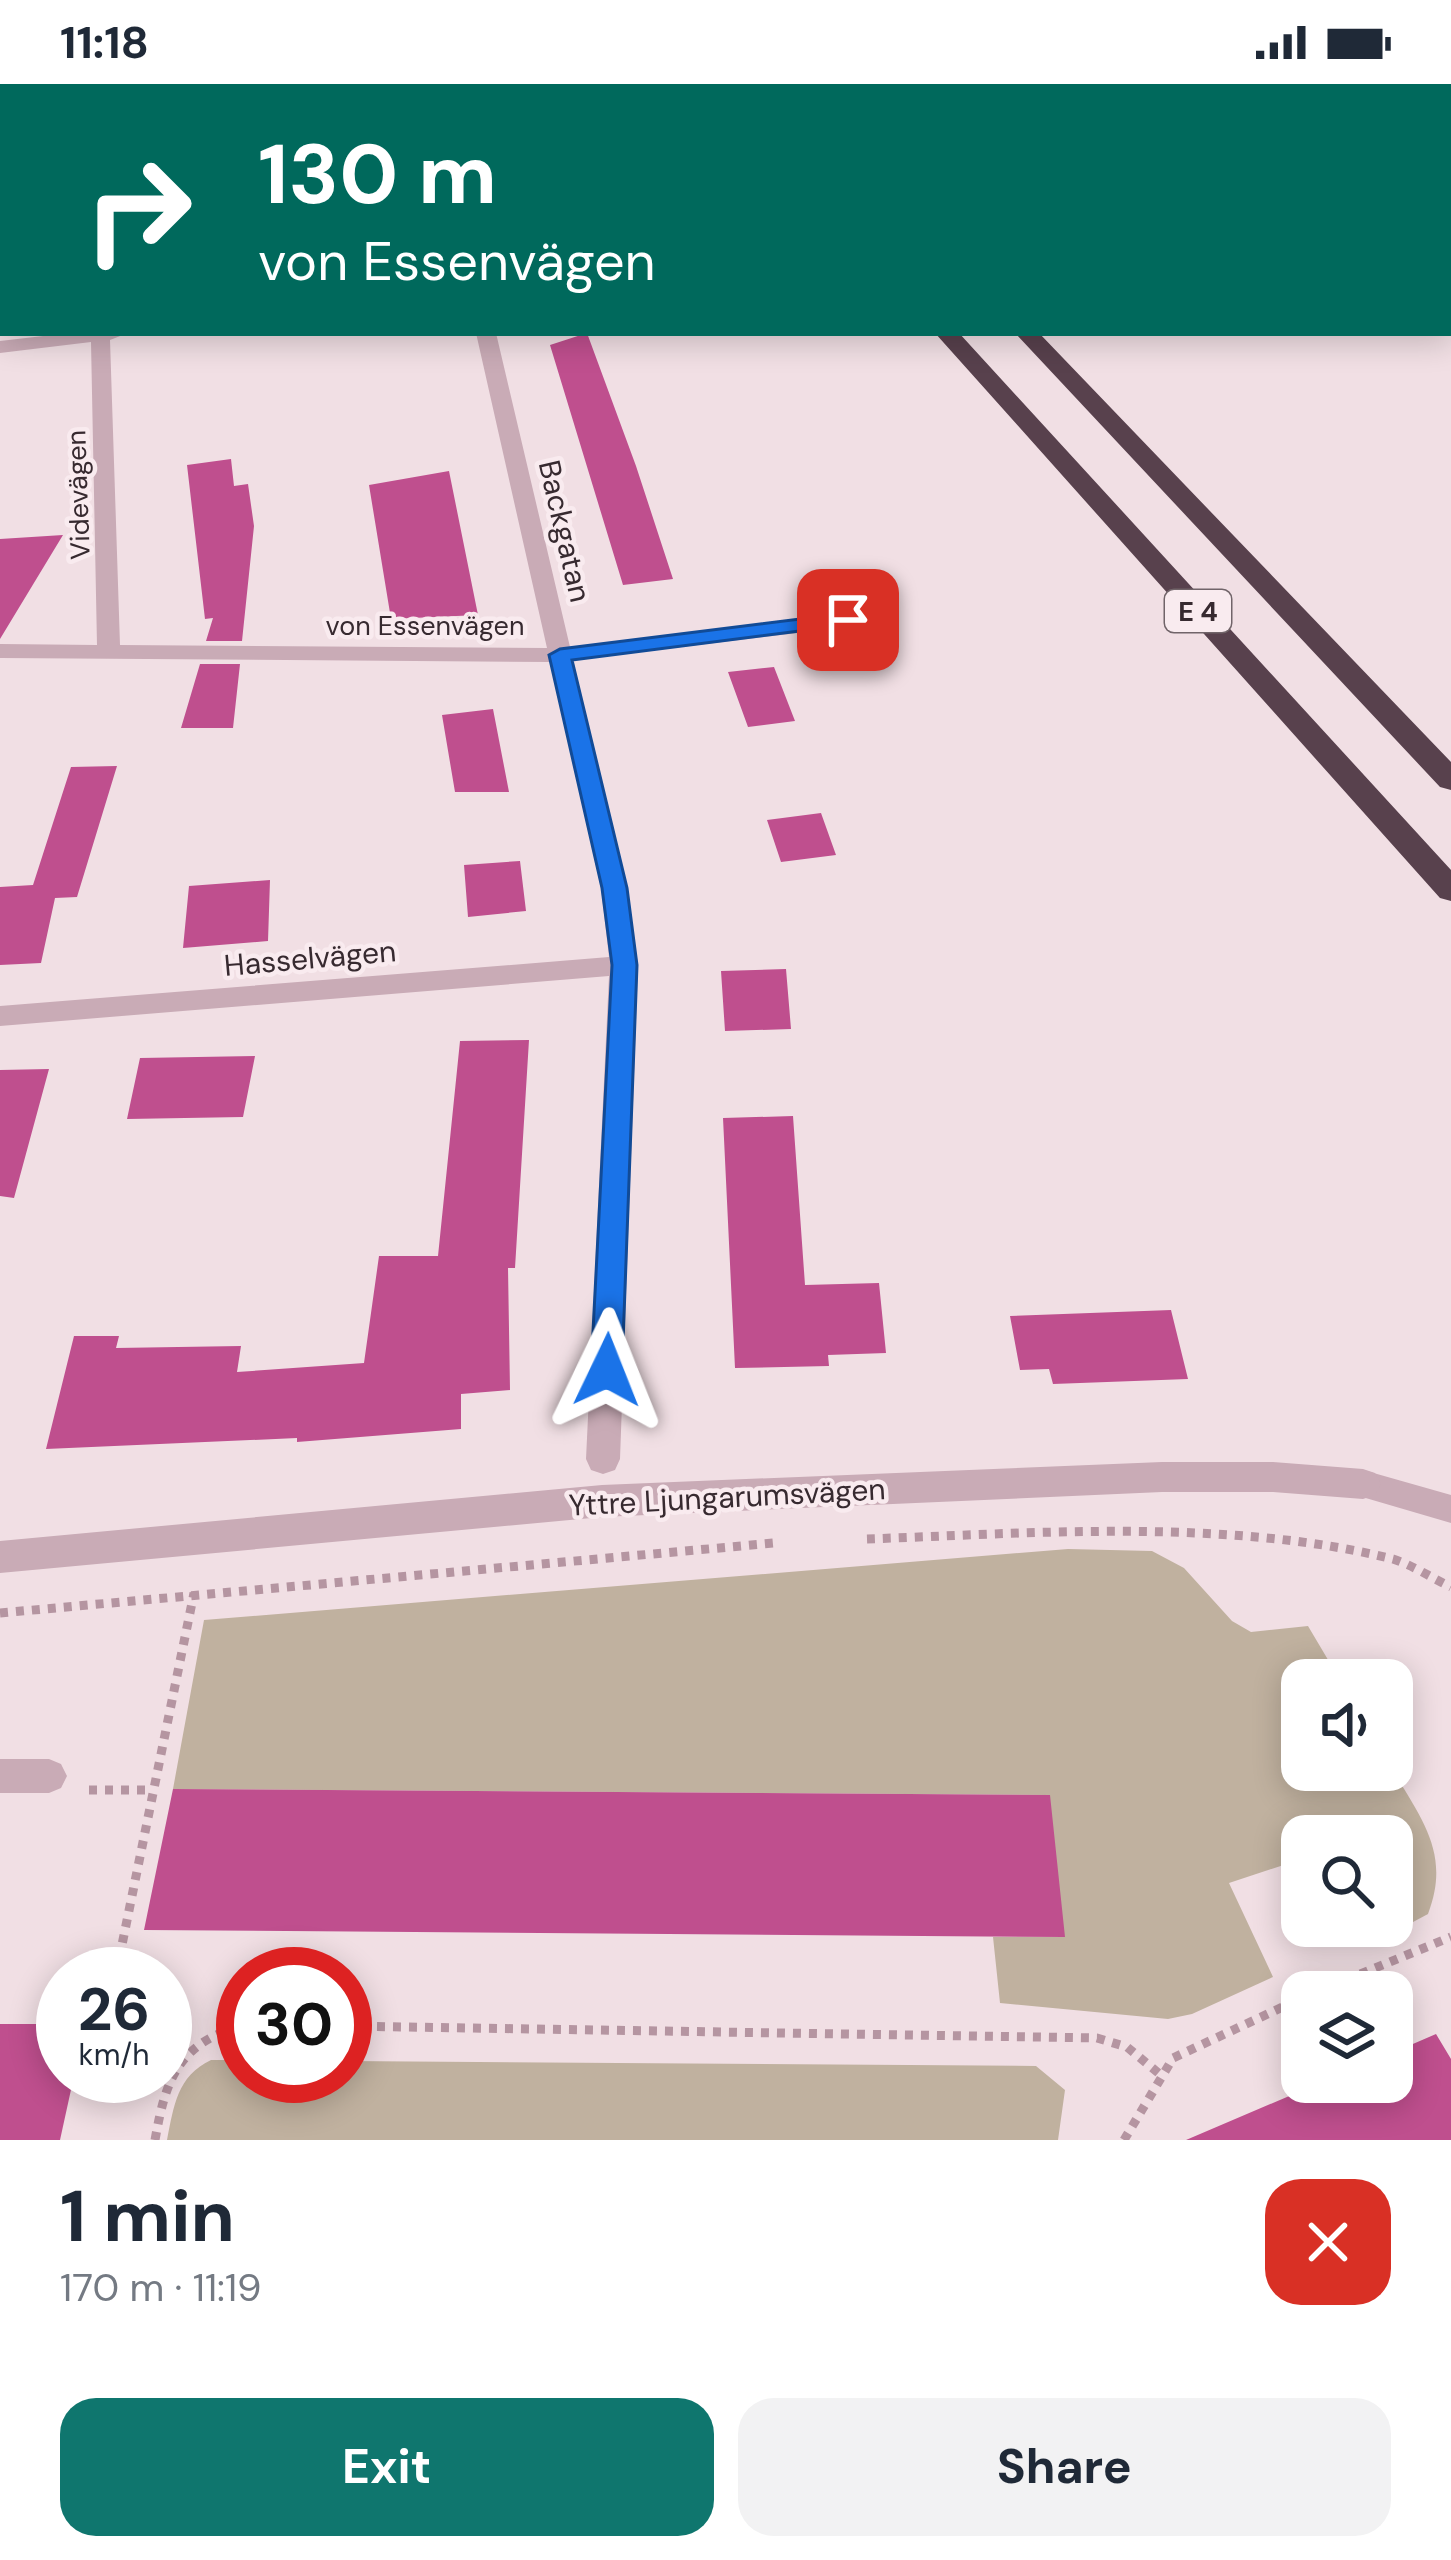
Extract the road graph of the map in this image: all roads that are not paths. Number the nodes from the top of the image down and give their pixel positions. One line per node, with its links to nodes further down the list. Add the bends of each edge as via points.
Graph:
1 (92, 336): 6 (street)
2 (109, 336): 9 (street, Videvägen)
3 (487, 336): 10 (street, Backgatan)
4 (949, 336): 12 (highway, E 4)
5 (1029, 336): 11 (highway, E 4)
6 (0, 347)
7 (848, 620): 10 (street, von Essenvägen)
8 (0, 651): 9 (street, von Essenvägen)
9 (109, 654): 10 (street, von Essenvägen)
10 (560, 655): 13 (street, Backgatan)
11 (1451, 780)
12 (1451, 890)
13 (625, 965): 14 (street, Hasselvägen); 15 (street, Backgatan)
14 (0, 1016)
15 (602, 1459)
16 (1363, 1484): 17 (lane, Yttre Ljungarumsvägen); 18 (street, Yttre Ljungarumsvägen, via 1162,1478 602,1501)
17 (1451, 1509)
18 (0, 1557)
19 (0, 1775): 20 (lane)
20 (49, 1776)

